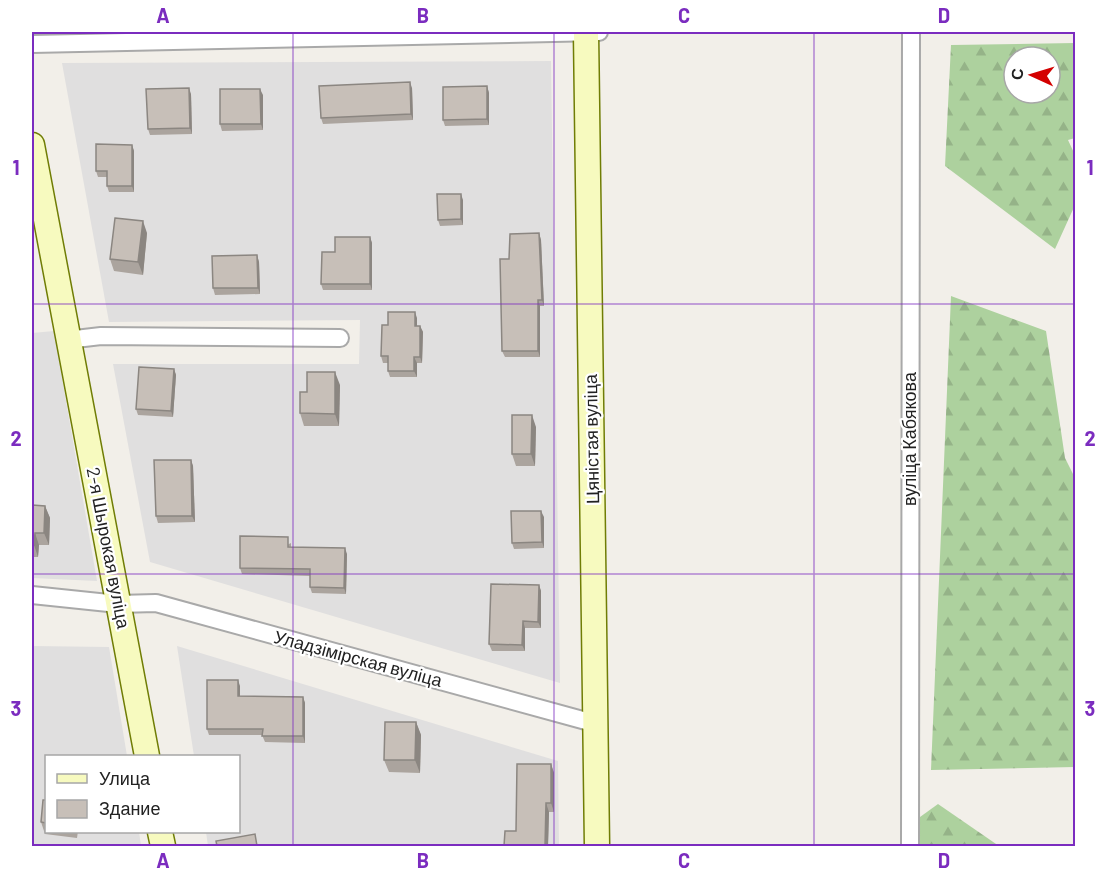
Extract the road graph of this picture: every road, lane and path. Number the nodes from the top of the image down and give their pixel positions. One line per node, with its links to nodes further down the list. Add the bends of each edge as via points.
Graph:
1 (586, 32): 2 (street); 4 (street); 11 (street, Цяністая вуліца)
2 (599, 32)
3 (911, 32): 14 (street, вуліца Кабякова)
4 (294, 35): 5 (street)
5 (32, 44)
6 (32, 145): 8 (street, 2-я Шырокая вуліца)
7 (340, 338): 8 (street, via 100,336)
8 (67, 340): 10 (street, 2-я Шырокая вуліца)
9 (32, 595): 10 (street, Уладзімірская вуліца)
10 (118, 604): 11 (street, Уладзімірская вуліца, via 156,603); 12 (street, 2-я Шырокая вуліца)
11 (597, 724): 13 (street, Цяністая вуліца)
12 (147, 755)
13 (597, 846)
14 (909, 846)

